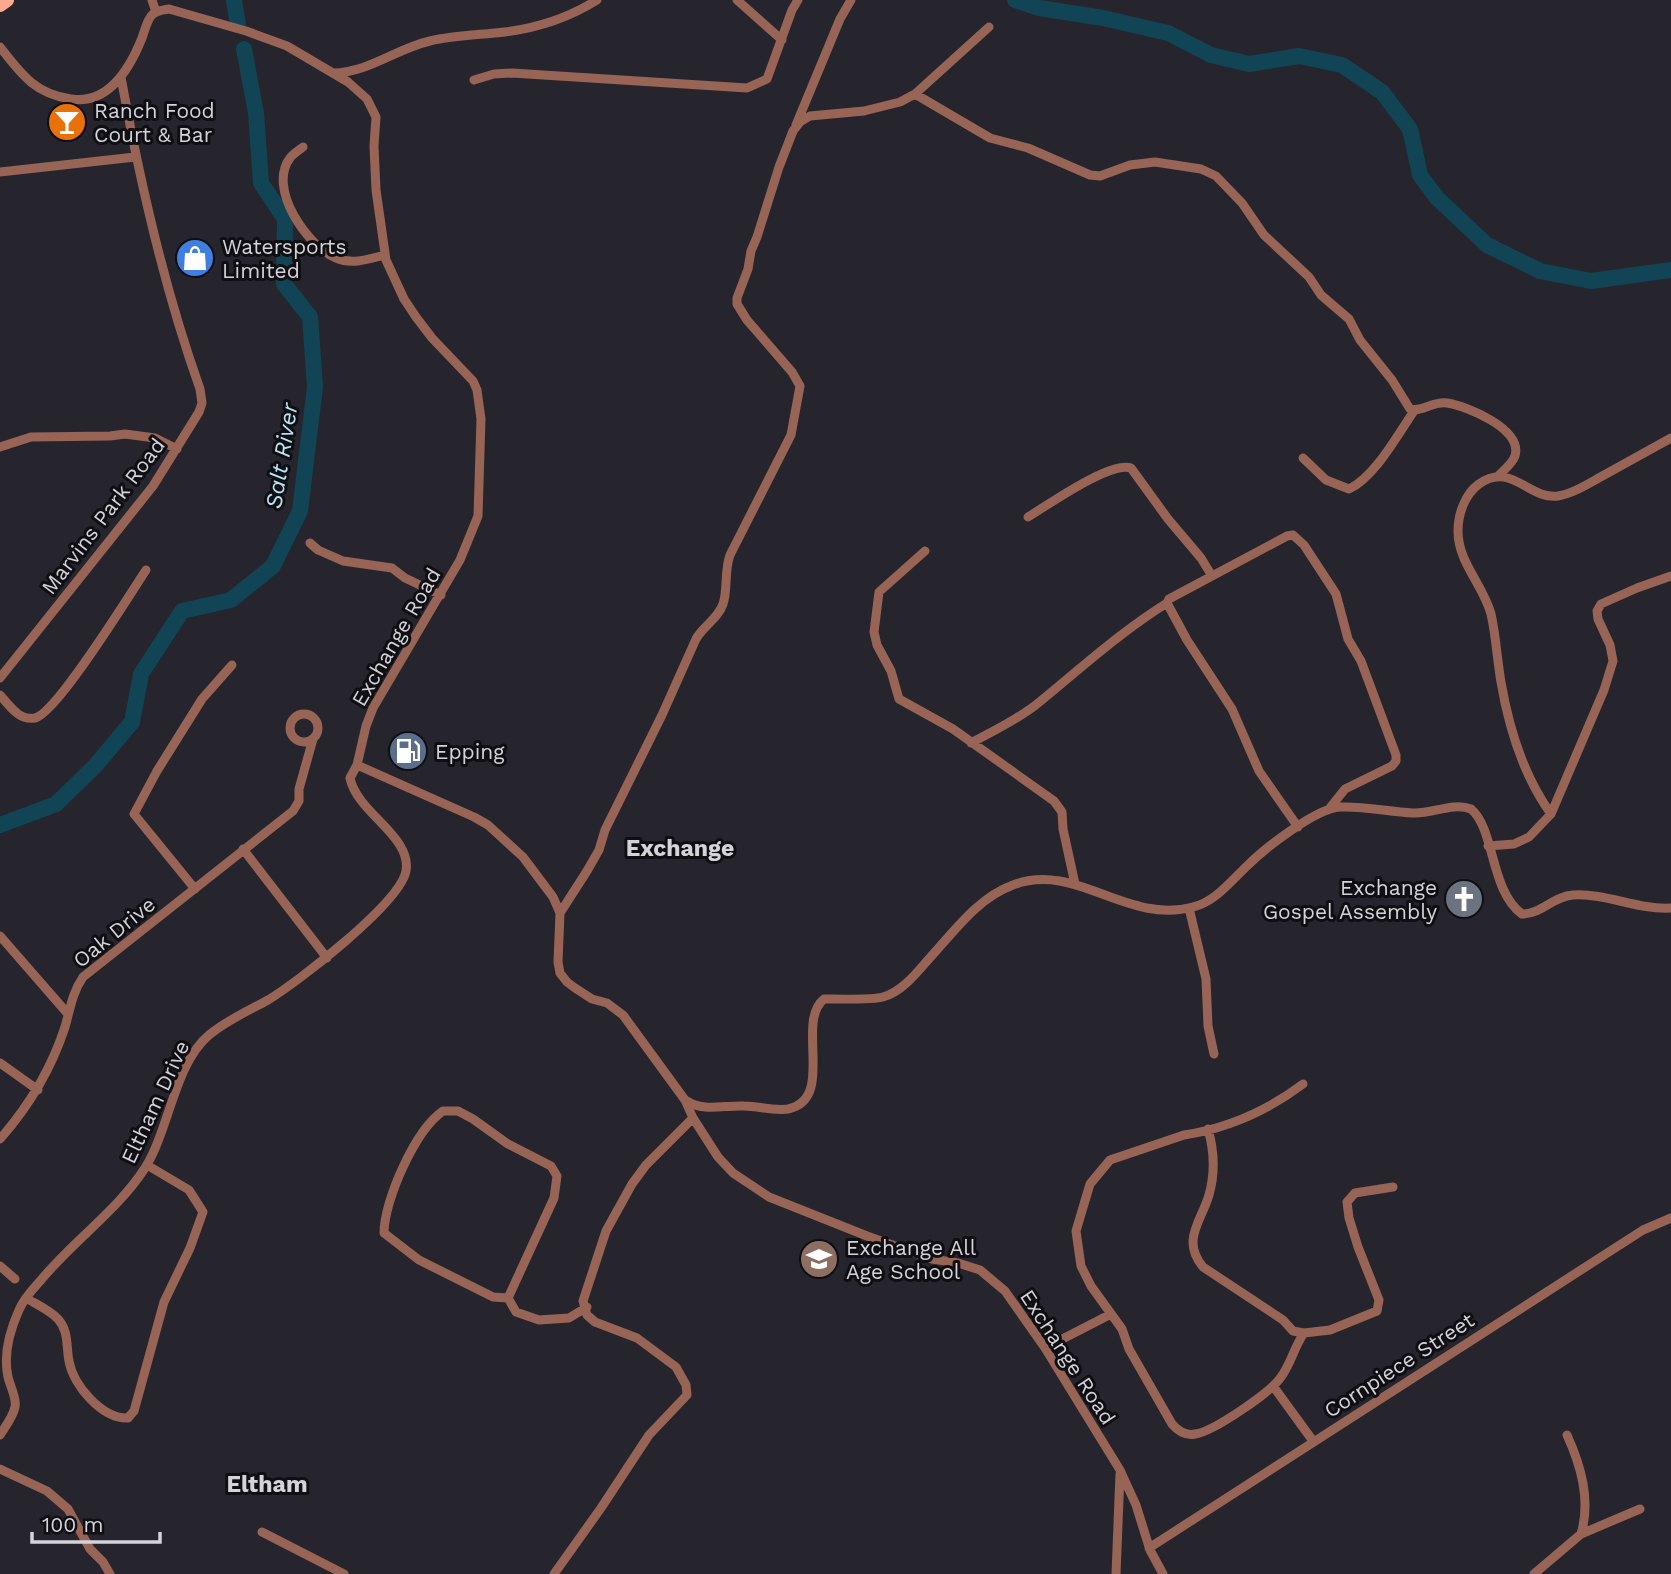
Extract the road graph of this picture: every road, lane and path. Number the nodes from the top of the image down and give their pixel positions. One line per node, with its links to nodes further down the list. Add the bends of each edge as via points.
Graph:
1 (7, 0): 7 (main road)
2 (152, 0): 8 (street)
3 (597, 0): 12 (street, via 538,25 430,41 362,69)
4 (737, 0): 10 (street)
5 (798, 0): 10 (street)
6 (851, 0): 16 (street)
7 (0, 5)
8 (156, 12): 12 (street, Exchange Road, via 169,9 267,38); 13 (street)
9 (989, 27): 15 (street)
10 (782, 40): 14 (street, via 767,79 747,88 512,73)
11 (0, 47): 13 (street, via 35,86 54,96 88,99)
12 (331, 73): 20 (street, Exchange Road, via 367,99 376,117 376,190)
13 (121, 77): 18 (street, Marvins Park Road)
14 (474, 80)
15 (915, 94): 16 (street, via 876,109 810,116); 21 (street, via 982,135 1028,148 1090,175 1155,162 1216,176 1264,236 1349,319)
16 (796, 127): 52 (street, via 737,298 747,320 800,386 791,435 730,555 722,606 696,639 599,850)
17 (303, 147): 20 (street, via 290,158 284,184 302,230 337,259 352,262)
18 (135, 157): 19 (street); 24 (street, Marvins Park Road, via 202,401)
19 (0, 172)
20 (385, 255): 33 (street, Exchange Road, via 404,299 432,338 473,381 480,400 478,516)
21 (1414, 411): 25 (street, via 1369,473 1349,489 1326,480); 26 (street, via 1447,403 1495,422 1516,445 1515,457)
22 (1671, 438): 26 (street, via 1556,496)
23 (0, 447): 24 (street, via 31,437 125,434 155,438)
24 (177, 449): 36 (street, Marvins Park Road, via 153,486)
25 (1303, 457)
26 (1497, 477): 44 (street, via 1478,485 1466,498 1459,516 1460,547 1491,614 1521,759)
27 (1028, 517): 31 (street, via 1114,468 1126,466)
28 (310, 543): 33 (street, via 343,561 391,568)
29 (925, 551): 40 (street, via 879,592 877,645 899,699)
30 (146, 570): 37 (street, via 41,715 27,718 17,714)
31 (1212, 576): 34 (street); 43 (street, via 1293,535 1336,594 1348,639 1361,661 1396,761 1387,770 1345,789)
32 (1671, 576): 44 (street, via 1607,600 1597,611 1613,661)
33 (440, 595): 42 (street, Exchange Road, via 373,708)
34 (1167, 603): 40 (street, via 1101,649 1035,705); 45 (street, via 1232,709 1259,771)
35 (232, 665): 49 (street, via 202,699 134,814)
36 (0, 678)
37 (0, 695)
38 (313, 739): 39 (street); 39 (street, via 318,733 316,721 299,714 289,732); 41 (street, Oak Drive)
39 (301, 742): 41 (street)
40 (971, 743): 48 (street, via 1037,788 1062,812)
41 (309, 754): 47 (street, Oak Drive, via 293,811)
42 (357, 765): 52 (street, via 488,825 530,866); 54 (street, Eltham Drive, via 350,779 358,800 399,845 406,858 406,873 394,892)
43 (1329, 809): 45 (street); 46 (street, via 1419,813 1466,807 1476,814)
44 (1551, 814): 46 (street, via 1529,837 1514,844)
45 (1298, 827): 50 (street, via 1223,889)
46 (1488, 846): 51 (street, via 1504,890 1522,914 1570,895)
47 (243, 849): 49 (street, Oak Drive); 54 (street)
48 (1076, 884): 50 (street, via 1139,907); 60 (street, via 1040,879 1005,888 966,917 917,974 895,991 882,998 824,999 815,1020 809,1093 797,1106 698,1108)
49 (195, 889): 55 (street, Oak Drive, via 83,977)
50 (1189, 908): 56 (street, via 1206,979)
51 (1671, 908)
52 (560, 913): 60 (street, Exchange Road, via 560,973 575,988 623,1015)
53 (0, 936): 55 (street)
54 (327, 958): 64 (street, Eltham Drive, via 268,1000 227,1021 201,1043 186,1068)
55 (68, 1014): 59 (street, Oak Drive)
56 (1214, 1054)
57 (0, 1063): 59 (street)
58 (1303, 1084): 62 (street, via 1254,1115)
59 (38, 1090): 63 (street, Oak Drive)
60 (685, 1100): 61 (street, Exchange Road)
61 (693, 1118): 71 (street, via 646,1165 627,1192 606,1231 584,1295); 74 (street, Exchange Road, via 733,1174 769,1197 932,1259 980,1270 1004,1291)
62 (1208, 1129): 72 (street, via 1110,1160 1090,1184 1076,1231 1077,1250 1091,1286); 73 (street, via 1213,1168 1210,1194 1193,1233 1196,1258 1293,1331)
63 (0, 1139)
64 (147, 1165): 69 (street, Eltham Drive); 69 (street, via 189,1190 203,1212 164,1301 134,1411 128,1418 97,1406 79,1387 69,1363 67,1333 58,1318)
65 (1393, 1187): 73 (street, via 1354,1194 1347,1202 1380,1307 1330,1330)
66 (1671, 1218): 78 (street, Cornpiece Street, via 1643,1230)
67 (0, 1266): 68 (street)
68 (15, 1279)
69 (26, 1298): 76 (street, Eltham Drive, via 6,1354 15,1410)
70 (508, 1298): 70 (street, via 493,1297 419,1260 384,1233 384,1219 400,1176 425,1130 443,1111 458,1111 473,1119 551,1166 557,1176 554,1198); 71 (street, via 516,1312 539,1320 569,1318)
71 (587, 1307): 87 (street, via 587,1315 595,1322 637,1338 676,1367 687,1395 649,1435)
72 (1111, 1314): 74 (street); 75 (street, via 1172,1424 1183,1433 1211,1430)
73 (1304, 1333): 75 (street)
74 (1045, 1348): 80 (street, Exchange Road)
75 (1273, 1386): 78 (street)
76 (0, 1435)
77 (1567, 1435): 83 (street, via 1587,1500)
78 (1313, 1441): 84 (street, Cornpiece Street)
79 (0, 1469): 85 (street, via 47,1490 68,1509)
80 (1120, 1470): 84 (street, Exchange Road); 88 (street)
81 (1640, 1509): 83 (street)
82 (262, 1532): 86 (street)
83 (1581, 1534): 90 (street)
84 (1149, 1548): 89 (street, Exchange Road)
85 (110, 1574)
86 (344, 1574)
87 (554, 1574)
88 (1116, 1574)
89 (1163, 1574)
90 (1534, 1574)

